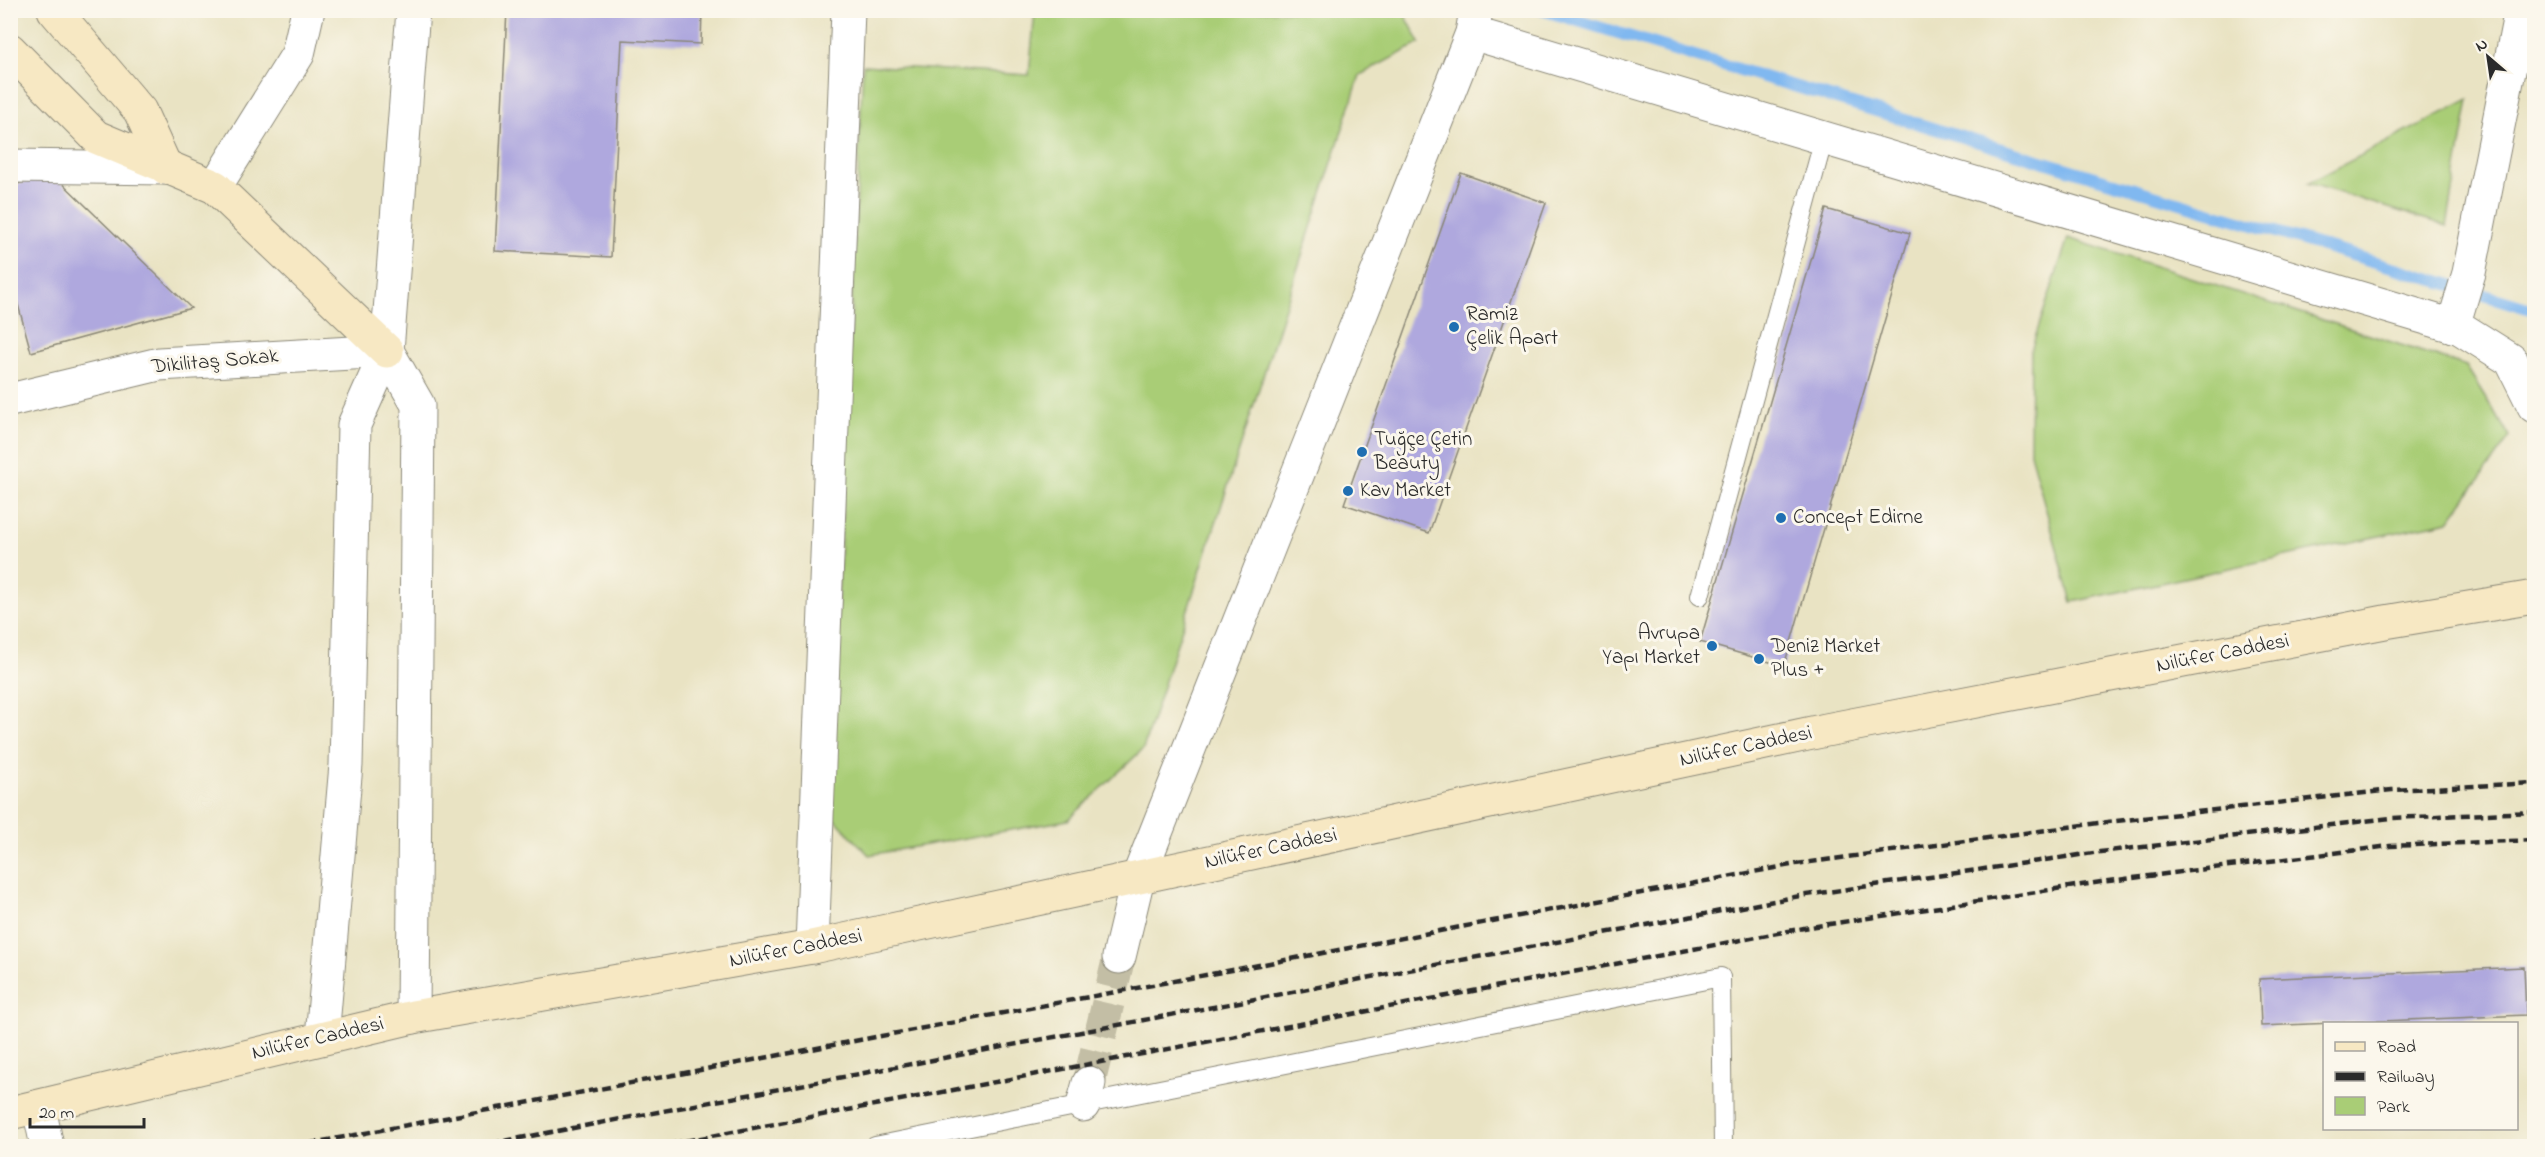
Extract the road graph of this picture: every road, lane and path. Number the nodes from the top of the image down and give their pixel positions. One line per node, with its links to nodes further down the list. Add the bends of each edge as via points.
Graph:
1 (54, 10): 10 (main road, via 140,111)
2 (308, 10): 11 (street, via 298,54)
3 (413, 10): 13 (street)
4 (848, 10): 19 (street)
5 (2521, 10): 12 (street, via 2469,273)
6 (1474, 22): 8 (street); 18 (street)
7 (10, 50): 10 (main road, via 96,137)
8 (1824, 138): 12 (street); 16 (lane)
9 (10, 166): 10 (street)
10 (166, 168): 11 (main road)
11 (214, 187): 13 (main road)
12 (2454, 326): 15 (street, via 2511,360)
13 (387, 351): 14 (street, Dikilitaş Sokak, via 159,364); 21 (street, via 418,405); 22 (street, via 354,425 346,765)
14 (10, 400)
15 (2535, 406)
16 (1700, 596)
17 (2535, 597): 18 (main road, Nilüfer Caddesi, via 2385,622 1826,730)
18 (1138, 878): 19 (main road, Nilüfer Caddesi); 20 (street)
19 (812, 947): 21 (main road, Nilüfer Caddesi)
20 (1119, 957)
21 (413, 1017): 22 (main road, Nilüfer Caddesi)
22 (322, 1037): 23 (main road, Nilüfer Caddesi)
23 (25, 1110): 24 (street)
24 (47, 1146)
25 (875, 1146): 26 (lane, via 1086,1094 1721,977)
26 (1723, 1146)

